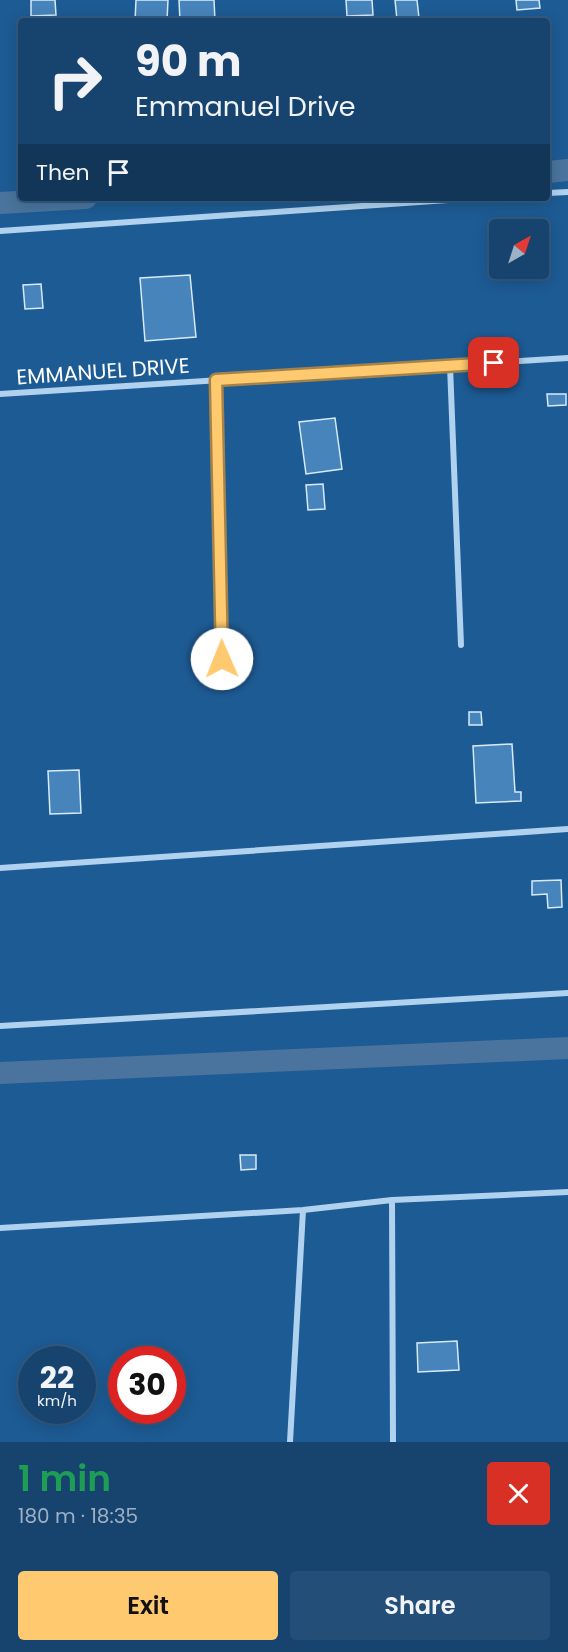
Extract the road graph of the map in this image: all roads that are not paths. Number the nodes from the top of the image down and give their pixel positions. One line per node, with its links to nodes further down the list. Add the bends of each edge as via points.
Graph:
1 (568, 192): 2 (street)
2 (550, 193)
3 (434, 201): 4 (street)
4 (0, 231)
5 (568, 358): 6 (street, EMMANUEL DRIVE)
6 (450, 366): 7 (street, EMMANUEL DRIVE); 9 (street)
7 (216, 380): 8 (street, EMMANUEL DRIVE); 10 (street)
8 (0, 394)
9 (460, 645)
10 (222, 659)
11 (568, 829): 12 (street)
12 (0, 868)
13 (568, 993): 14 (street)
14 (0, 1026)
15 (568, 1192): 16 (street)
16 (392, 1200): 17 (street); 20 (street)
17 (303, 1210): 18 (street); 19 (street)
18 (0, 1227)
19 (290, 1442)
20 (393, 1442)

